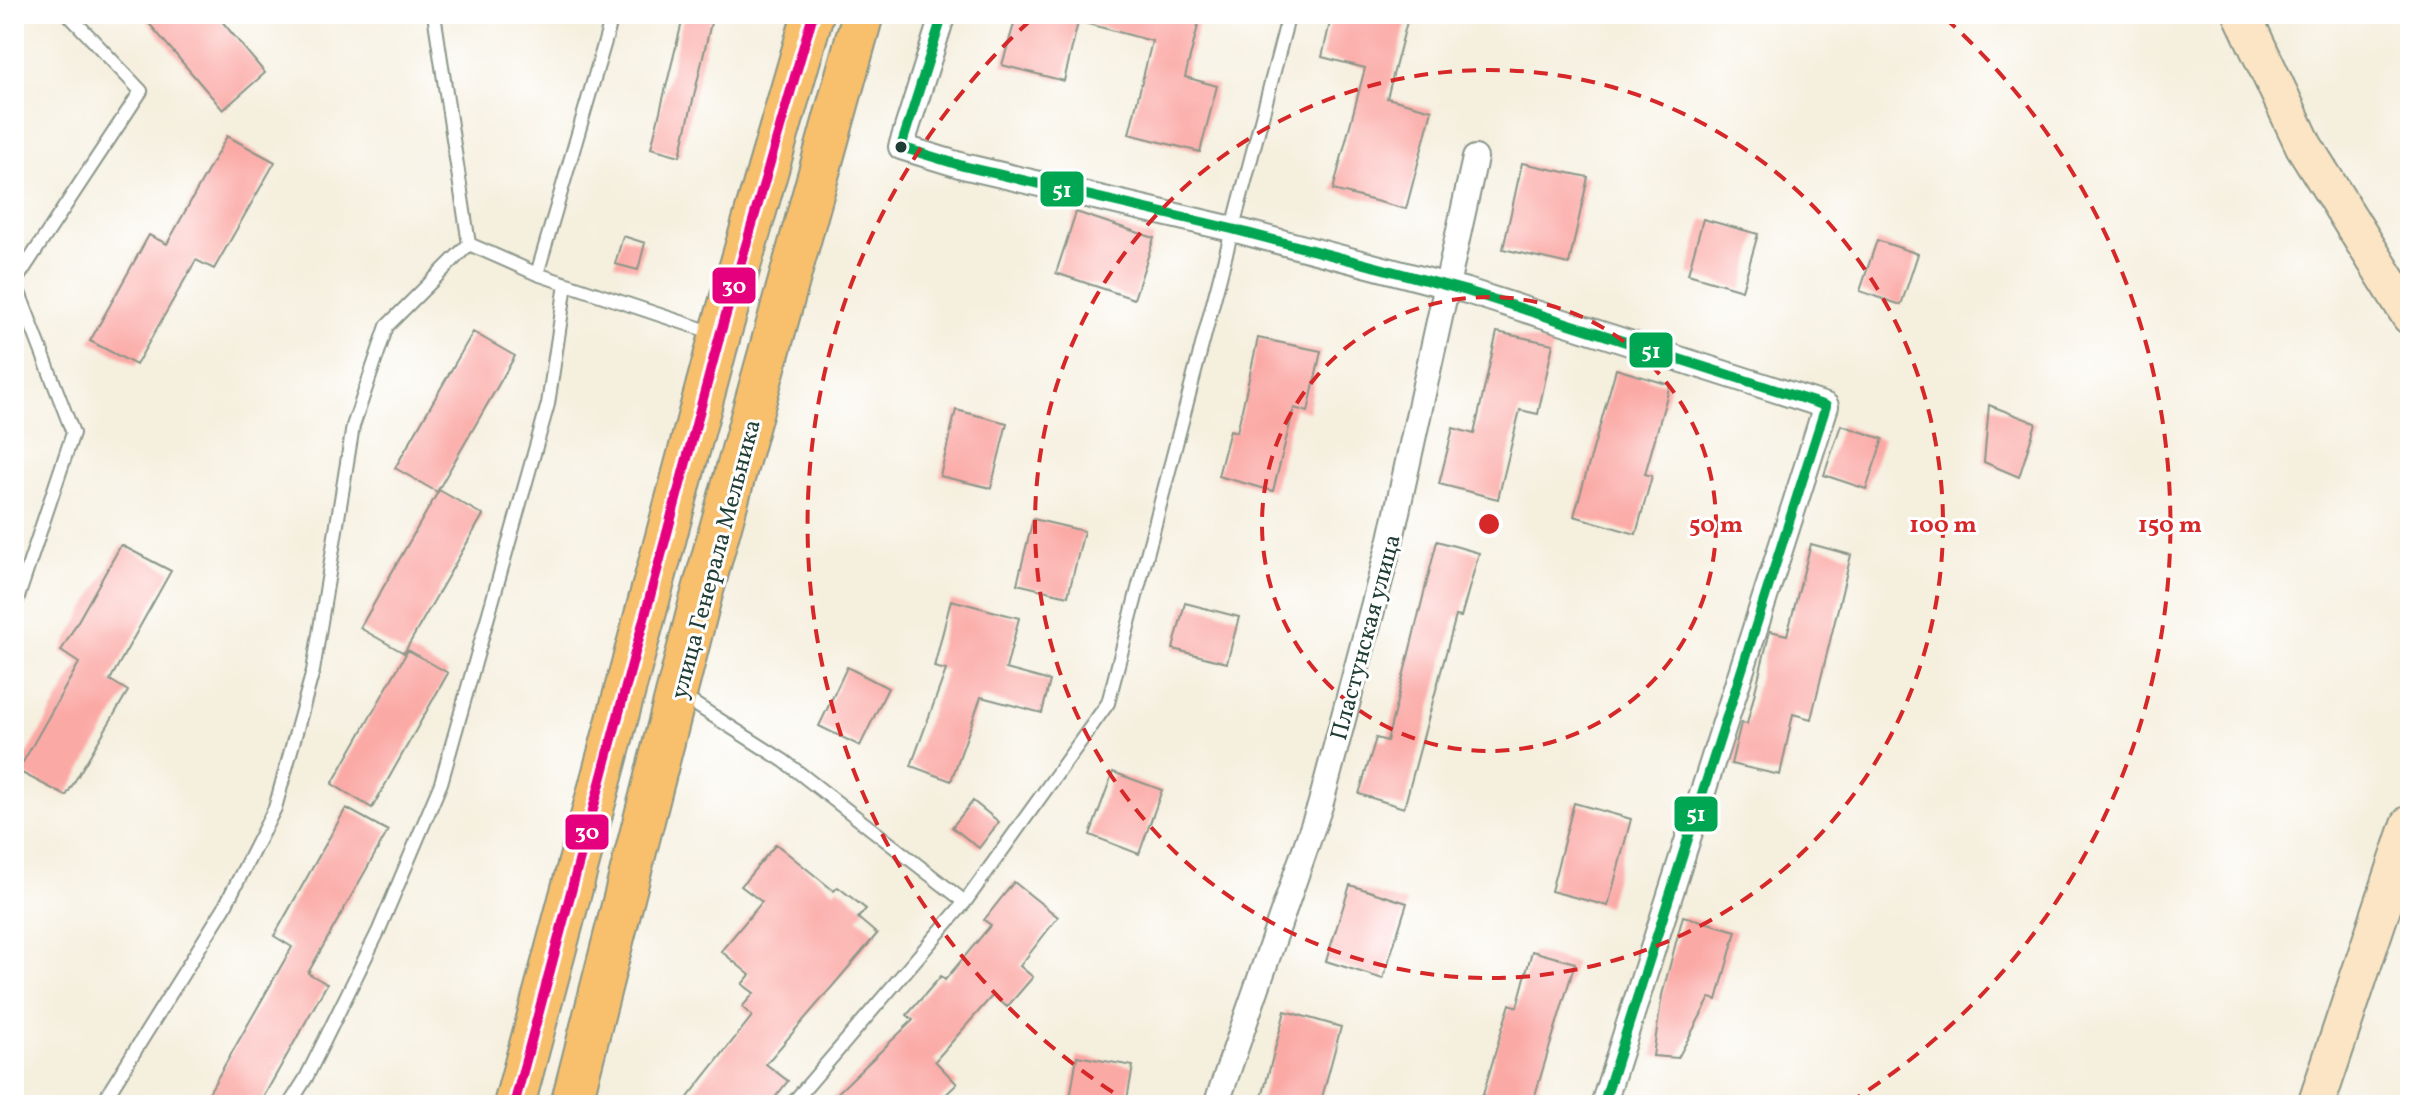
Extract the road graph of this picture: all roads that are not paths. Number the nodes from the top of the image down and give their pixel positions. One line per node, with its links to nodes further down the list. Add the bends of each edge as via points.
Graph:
1 (68, 14): 18 (lane, via 141,91 15,282 73,433)
2 (434, 14): 11 (lane)
3 (613, 14): 12 (lane)
4 (813, 14): 16 (main road)
5 (863, 14): 17 (main road, улица Генерала Мельника)
6 (943, 14): 10 (street, via 901,147)
7 (1289, 14): 10 (lane)
8 (2242, 14): 15 (main road, via 2304,146)
9 (1475, 158): 14 (street, Пластунская улица)
10 (1232, 229): 14 (street); 21 (lane, via 1108,703)
11 (469, 244): 12 (lane); 22 (lane, via 387,326 353,426 313,671 275,808 224,908)
12 (537, 274): 13 (lane)
13 (566, 284): 16 (lane); 23 (lane, via 548,404 441,783 378,932)
14 (1447, 286): 27 (street, Пластунская улица, via 1391,539 1320,806); 28 (street, via 1826,406)
15 (2410, 316)
16 (720, 335): 17 (main road); 24 (main road)
17 (773, 350): 19 (main road, улица Генерала Мельника, via 700,601)
18 (14, 609)
19 (679, 695): 21 (lane, via 784,761); 25 (main road, улица Генерала Мельника)
20 (2410, 824): 29 (main road)
21 (965, 902): 26 (lane)
22 (101, 1105)
23 (289, 1105)
24 (514, 1105)
25 (571, 1105)
26 (791, 1105)
27 (1216, 1105)
28 (1603, 1105)
29 (2316, 1105)

